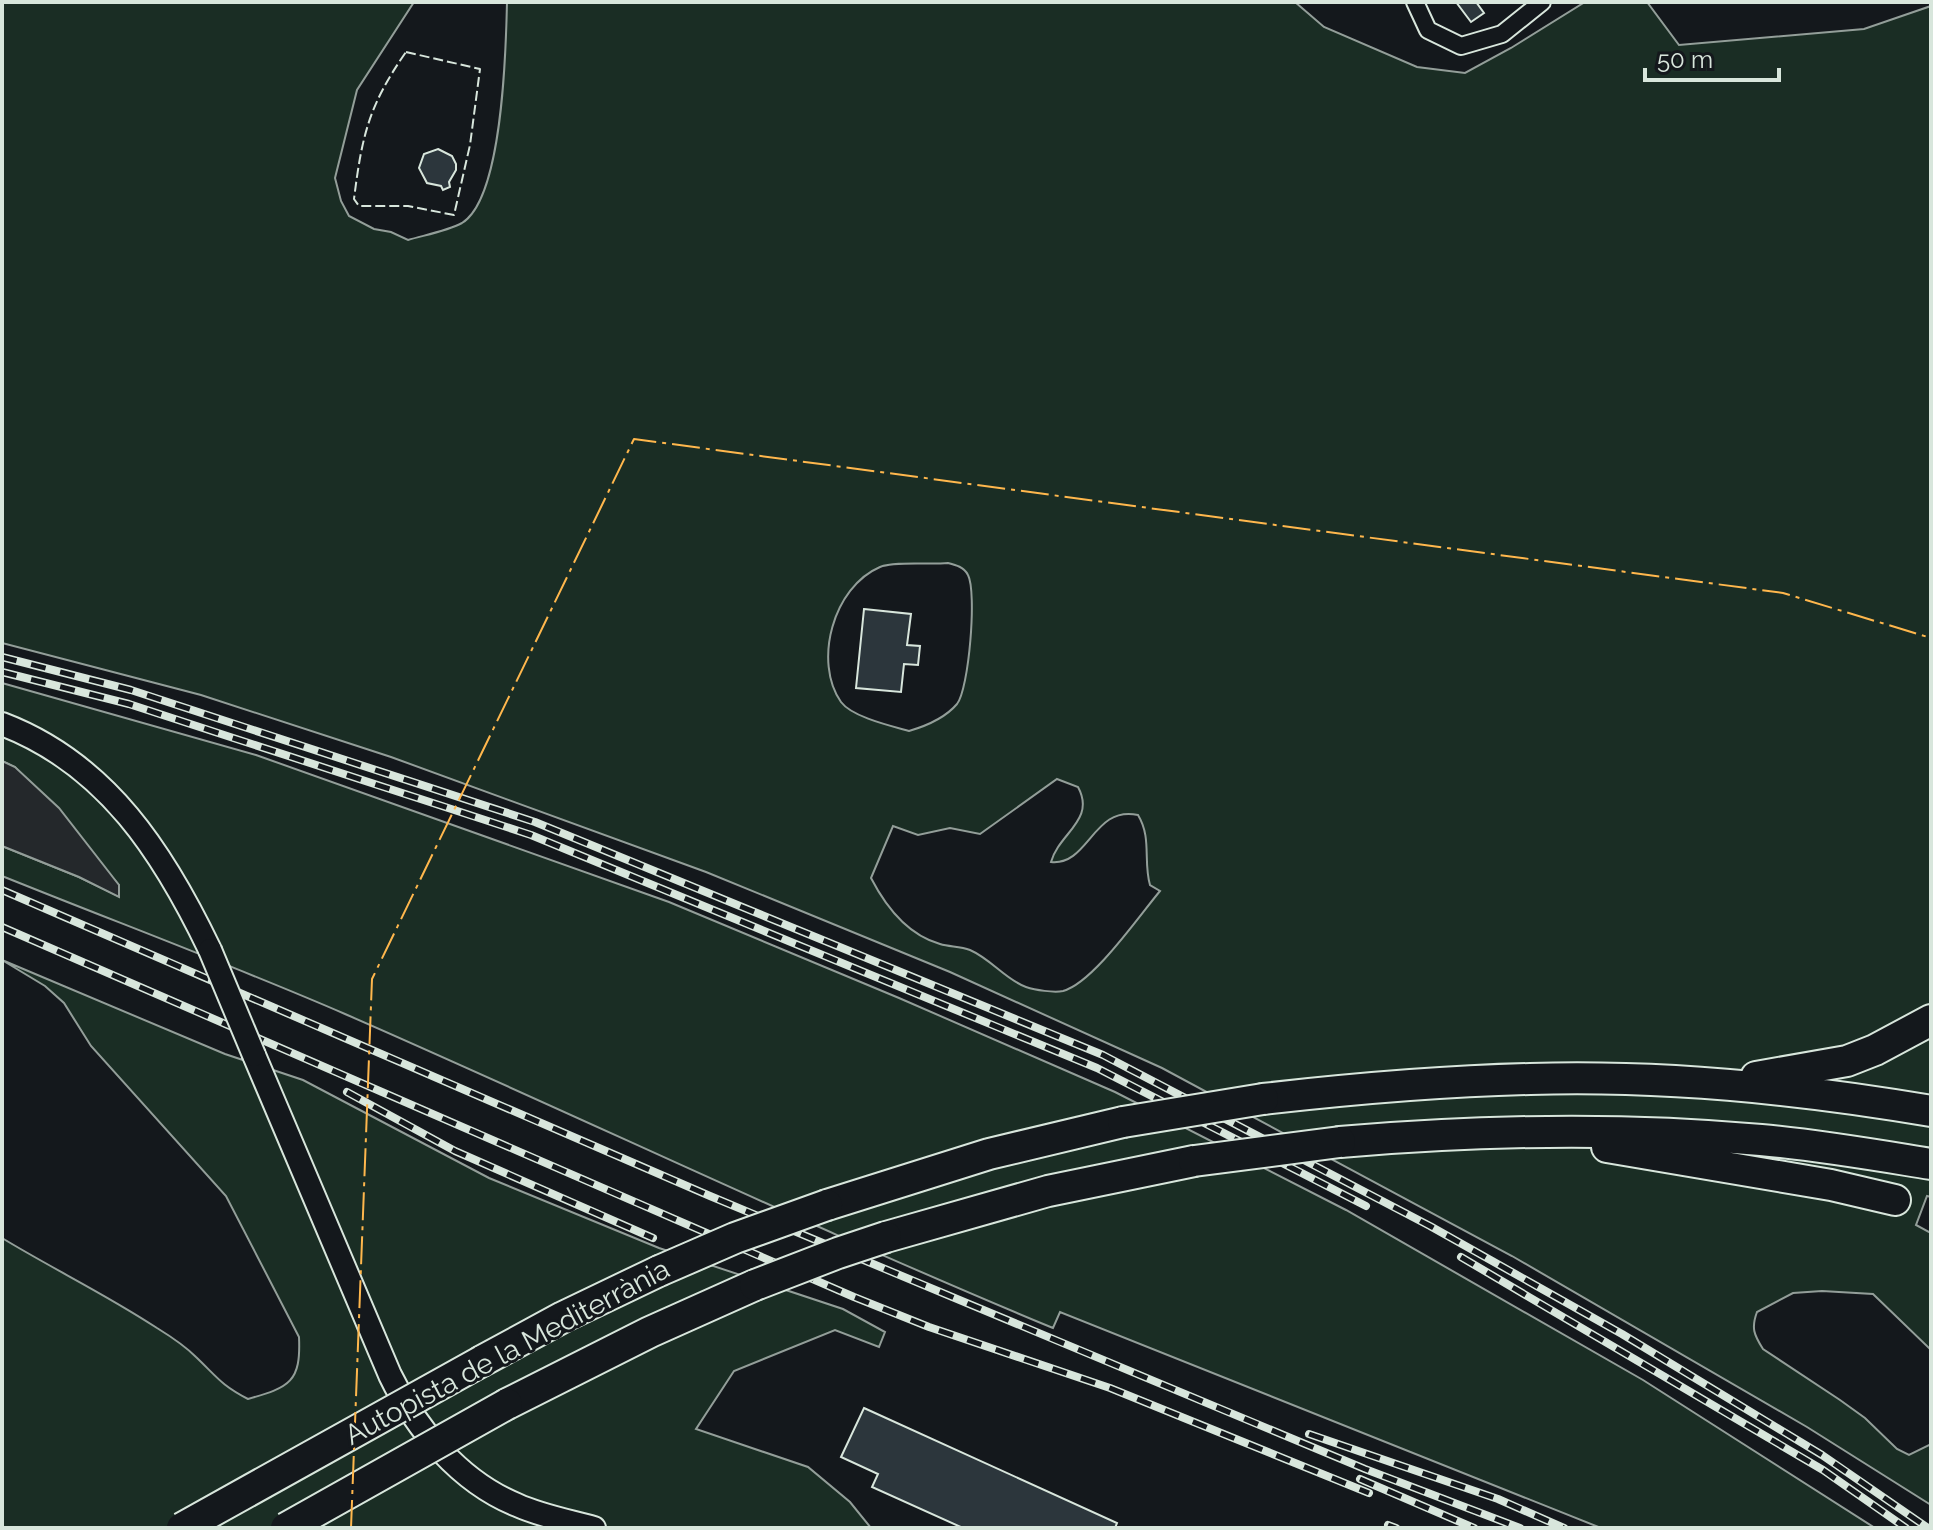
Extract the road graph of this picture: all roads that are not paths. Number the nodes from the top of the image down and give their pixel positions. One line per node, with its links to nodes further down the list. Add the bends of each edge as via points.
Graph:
1 (1415, 2): 2 (street, via 1428,30 1461,46 1502,34)
2 (1542, 2)
3 (2, 724): 12 (street, bridge, via 68,759 91,778 134,821 167,867 210,950 390,1375 418,1425 458,1466 496,1494)
4 (1931, 1020): 5 (highway, via 1847,1061)
5 (1715, 1086): 6 (highway, Autopista de la Mediterrània); 10 (highway, Autopista de la Mediterrània, bridge, via 1532,1079 1348,1089 1123,1122 989,1154 827,1205 659,1271 563,1317)
6 (1931, 1111)
7 (1510, 1131): 8 (highway, Autopista de la Mediterrània, via 1749,1139); 9 (highway); 11 (highway, Autopista de la Mediterrània, bridge, via 1340,1142 1194,1161 1048,1191 886,1237 755,1285 650,1332 507,1404)
8 (1931, 1164)
9 (1895, 1200)
10 (182, 1528)
11 (286, 1528)
12 (594, 1528)

